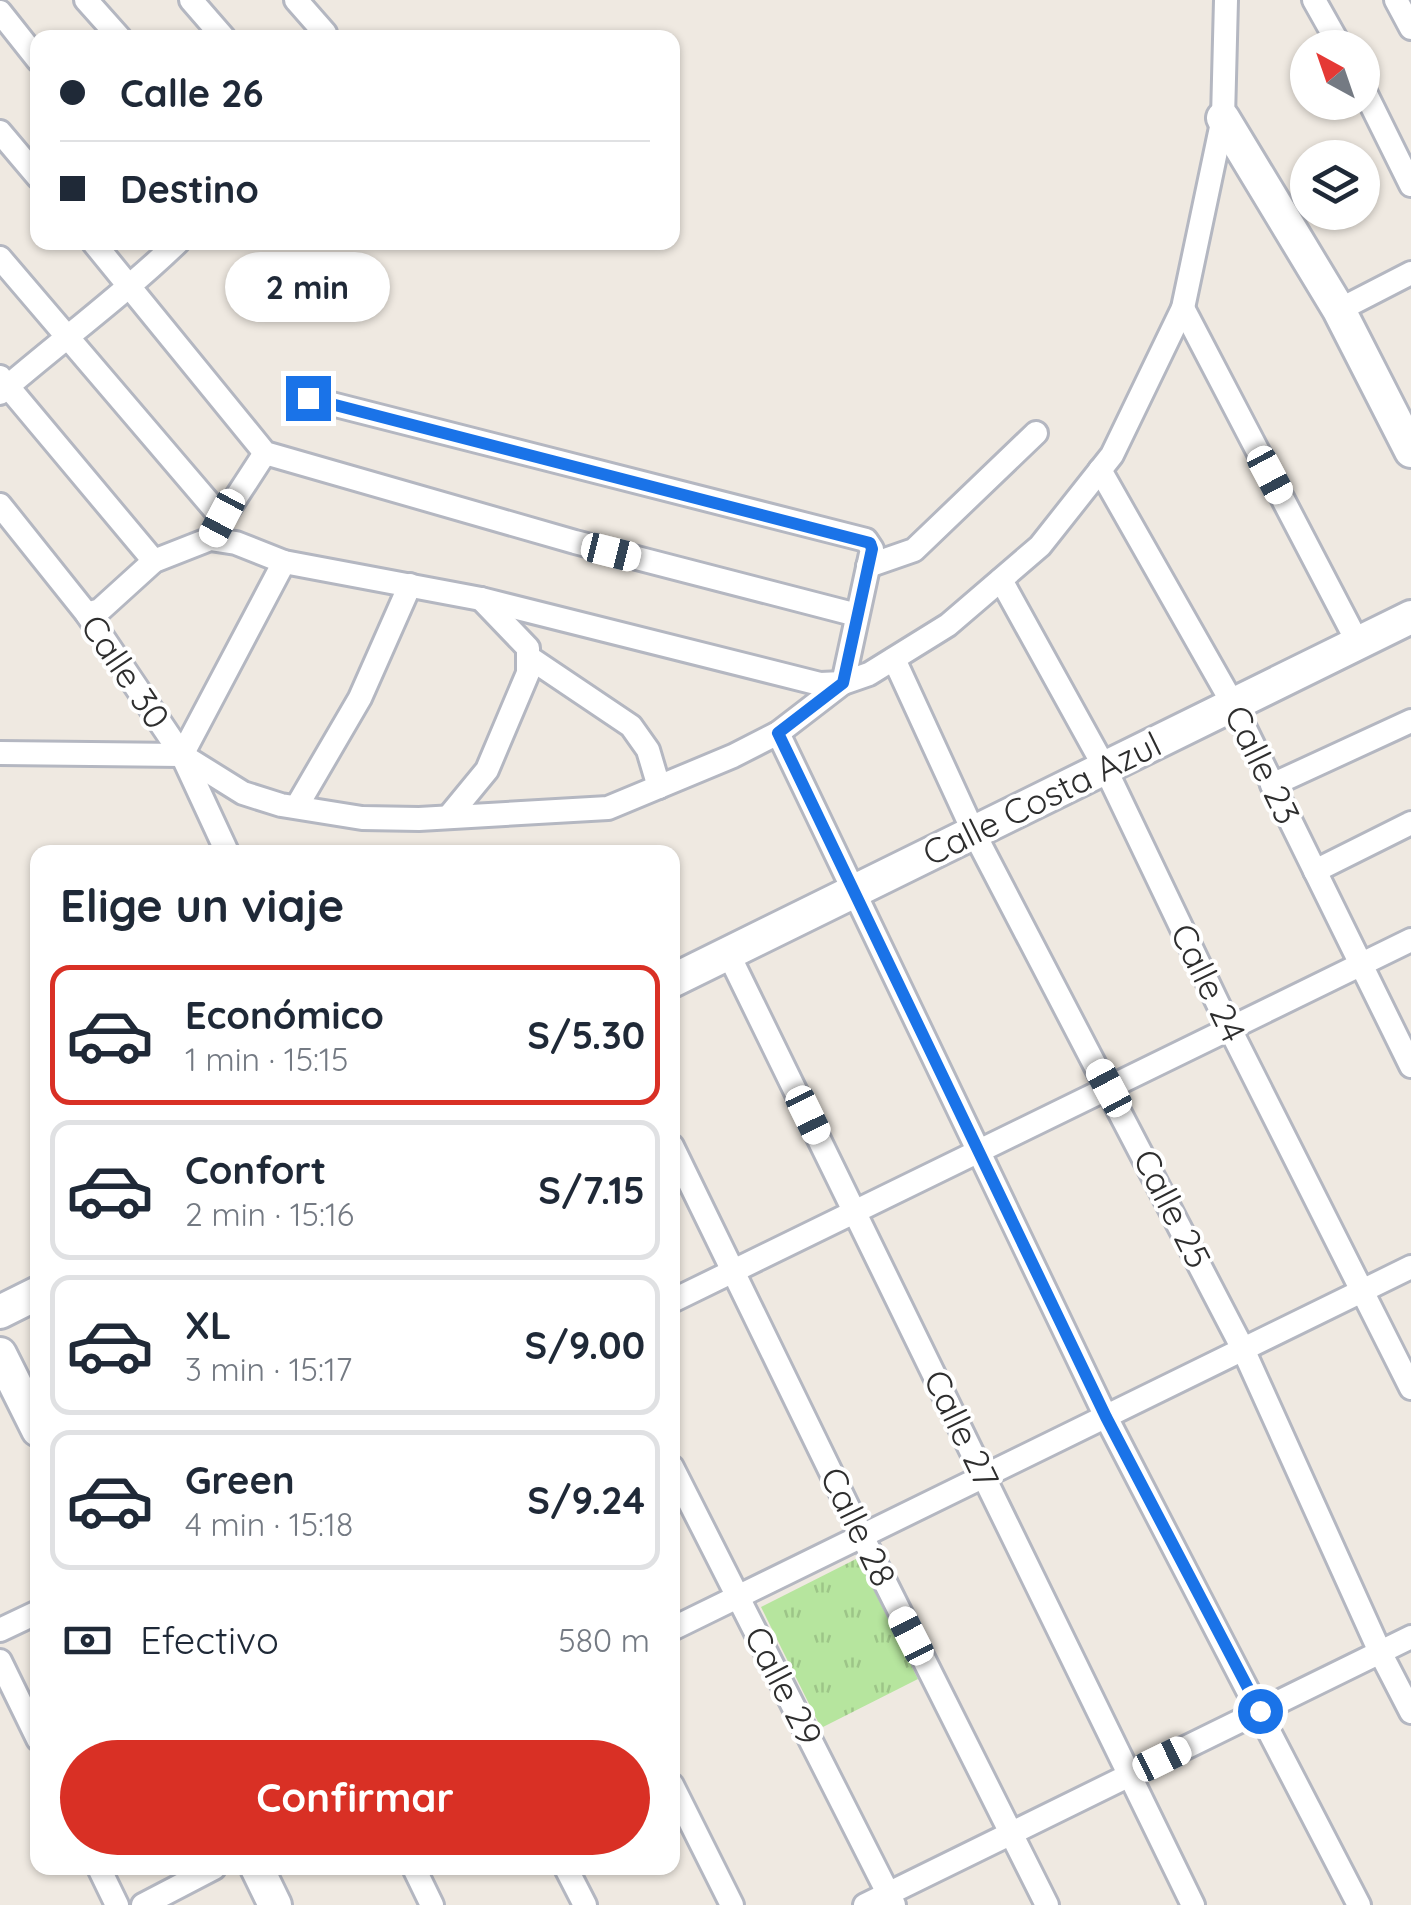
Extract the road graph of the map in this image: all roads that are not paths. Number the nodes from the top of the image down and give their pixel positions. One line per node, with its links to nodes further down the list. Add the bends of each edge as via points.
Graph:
1 (7, 0): 8 (street)
2 (86, 0): 10 (street)
3 (192, 0): 11 (street)
4 (296, 0): 12 (street)
5 (1226, 0): 15 (street)
6 (1314, 0): 13 (street)
7 (1396, 0): 9 (street)
8 (0, 9): 14 (street)
9 (1411, 28)
10 (113, 30)
11 (217, 30)
12 (322, 30)
13 (1331, 30)
14 (30, 49)
15 (1223, 118): 25 (street); 26 (street)
16 (1379, 120): 19 (street)
17 (0, 132): 18 (street)
18 (30, 168)
19 (1411, 186)
20 (100, 250): 24 (street)
21 (170, 250): 24 (street)
22 (0, 258): 27 (street)
23 (1411, 274): 26 (street)
24 (131, 288): 27 (street); 32 (street)
25 (1183, 308): 33 (street); 45 (street)
26 (1339, 310): 31 (street)
27 (67, 335): 28 (street); 35 (street)
28 (3, 385): 36 (street)
29 (308, 398): 38 (street, via 866,540 872,549)
30 (1036, 433): 38 (street, via 914,550)
31 (1411, 451)
32 (265, 453): 35 (street); 43 (street)
33 (1100, 470): 39 (street, via 1040,546); 49 (street, Calle 23)
34 (0, 505): 42 (street, Calle 30)
35 (216, 528): 36 (street); 37 (street)
36 (154, 561): 42 (street)
37 (284, 562): 40 (street); 53 (street)
38 (868, 566): 43 (street)
39 (1001, 580): 47 (street, via 948,625); 54 (street, Calle 24)
40 (410, 586): 41 (street); 57 (street, via 360,698)
41 (481, 599): 46 (street, via 521,639); 48 (street, via 820,684)
42 (87, 614): 53 (street, Calle 30)
43 (857, 615): 48 (street)
44 (1411, 617): 45 (street, Calle Costa Azul)
45 (1358, 643): 49 (street, Calle Costa Azul)
46 (530, 658): 56 (street, via 632,726); 58 (street, via 486,770)
47 (894, 658): 48 (street); 60 (street, Calle 25)
48 (843, 683): 51 (street)
49 (1233, 704): 54 (street, Calle Costa Azul); 55 (street, Calle 23)
50 (1411, 721): 55 (street)
51 (778, 733): 56 (street); 63 (street)
52 (0, 753): 53 (street)
53 (182, 756): 57 (street, via 243,792); 61 (street, Calle 30)
54 (1105, 768): 60 (street, Calle Costa Azul); 68 (street, Calle 24)
55 (1272, 784): 62 (street, Calle 23)
56 (659, 787): 58 (street, via 608,808)
57 (297, 806): 58 (street, via 362,818)
58 (450, 815)
59 (1411, 823): 62 (street)
60 (974, 832): 63 (street, Calle Costa Azul); 70 (street, Calle 25)
61 (224, 845)
62 (1315, 872): 66 (street, Calle 23)
63 (854, 891): 65 (street, Calle Costa Azul); 71 (street)
64 (1411, 940): 66 (street)
65 (728, 953): 67 (street, Calle Costa Azul); 73 (street, Calle 27)
66 (1361, 964): 68 (street); 69 (street, Calle 23)
67 (680, 977)
68 (1230, 1028): 70 (street); 76 (street, Calle 24)
69 (1411, 1066)
70 (1109, 1088): 71 (street); 80 (street, Calle 25)
71 (980, 1151): 73 (street); 84 (street)
72 (680, 1162): 75 (street, Calle 28)
73 (855, 1212): 75 (street); 85 (street, Calle 27)
74 (1411, 1267): 76 (street)
75 (735, 1270): 78 (street); 87 (street, Calle 28)
76 (1363, 1290): 80 (street); 82 (street, Calle 24)
77 (30, 1297): 79 (street)
78 (680, 1297)
79 (0, 1312)
80 (1244, 1349): 84 (street); 93 (street, Calle 25)
81 (0, 1354): 83 (street)
82 (1411, 1388)
83 (30, 1414)
84 (1106, 1417): 85 (street); 95 (street)
85 (984, 1476): 87 (street); 98 (street, Calle 27)
86 (680, 1483): 88 (street, Calle 29)
87 (862, 1536): 88 (street); 100 (street, Calle 28)
88 (738, 1597): 90 (street); 106 (street, Calle 29)
89 (30, 1616): 91 (street)
90 (680, 1625)
91 (0, 1630)
92 (1411, 1637): 93 (street)
93 (1380, 1652): 95 (street); 96 (street, Calle 25)
94 (0, 1661): 97 (street)
95 (1260, 1711): 98 (street); 116 (street)
96 (1411, 1712)
97 (30, 1723)
98 (1130, 1775): 100 (street); 115 (street, Calle 27)
99 (680, 1801): 112 (street)
100 (1010, 1834): 106 (street); 114 (street, Calle 28)
101 (102, 1875): 107 (street)
102 (201, 1875): 108 (street)
103 (261, 1875): 109 (street)
104 (417, 1875): 110 (street)
105 (569, 1875): 111 (street)
106 (891, 1899): 113 (street)
107 (117, 1905)
108 (143, 1905)
109 (276, 1905)
110 (432, 1905)
111 (584, 1905)
112 (732, 1905)
113 (864, 1905)
114 (1047, 1905)
115 (1193, 1905)
116 (1359, 1905)

